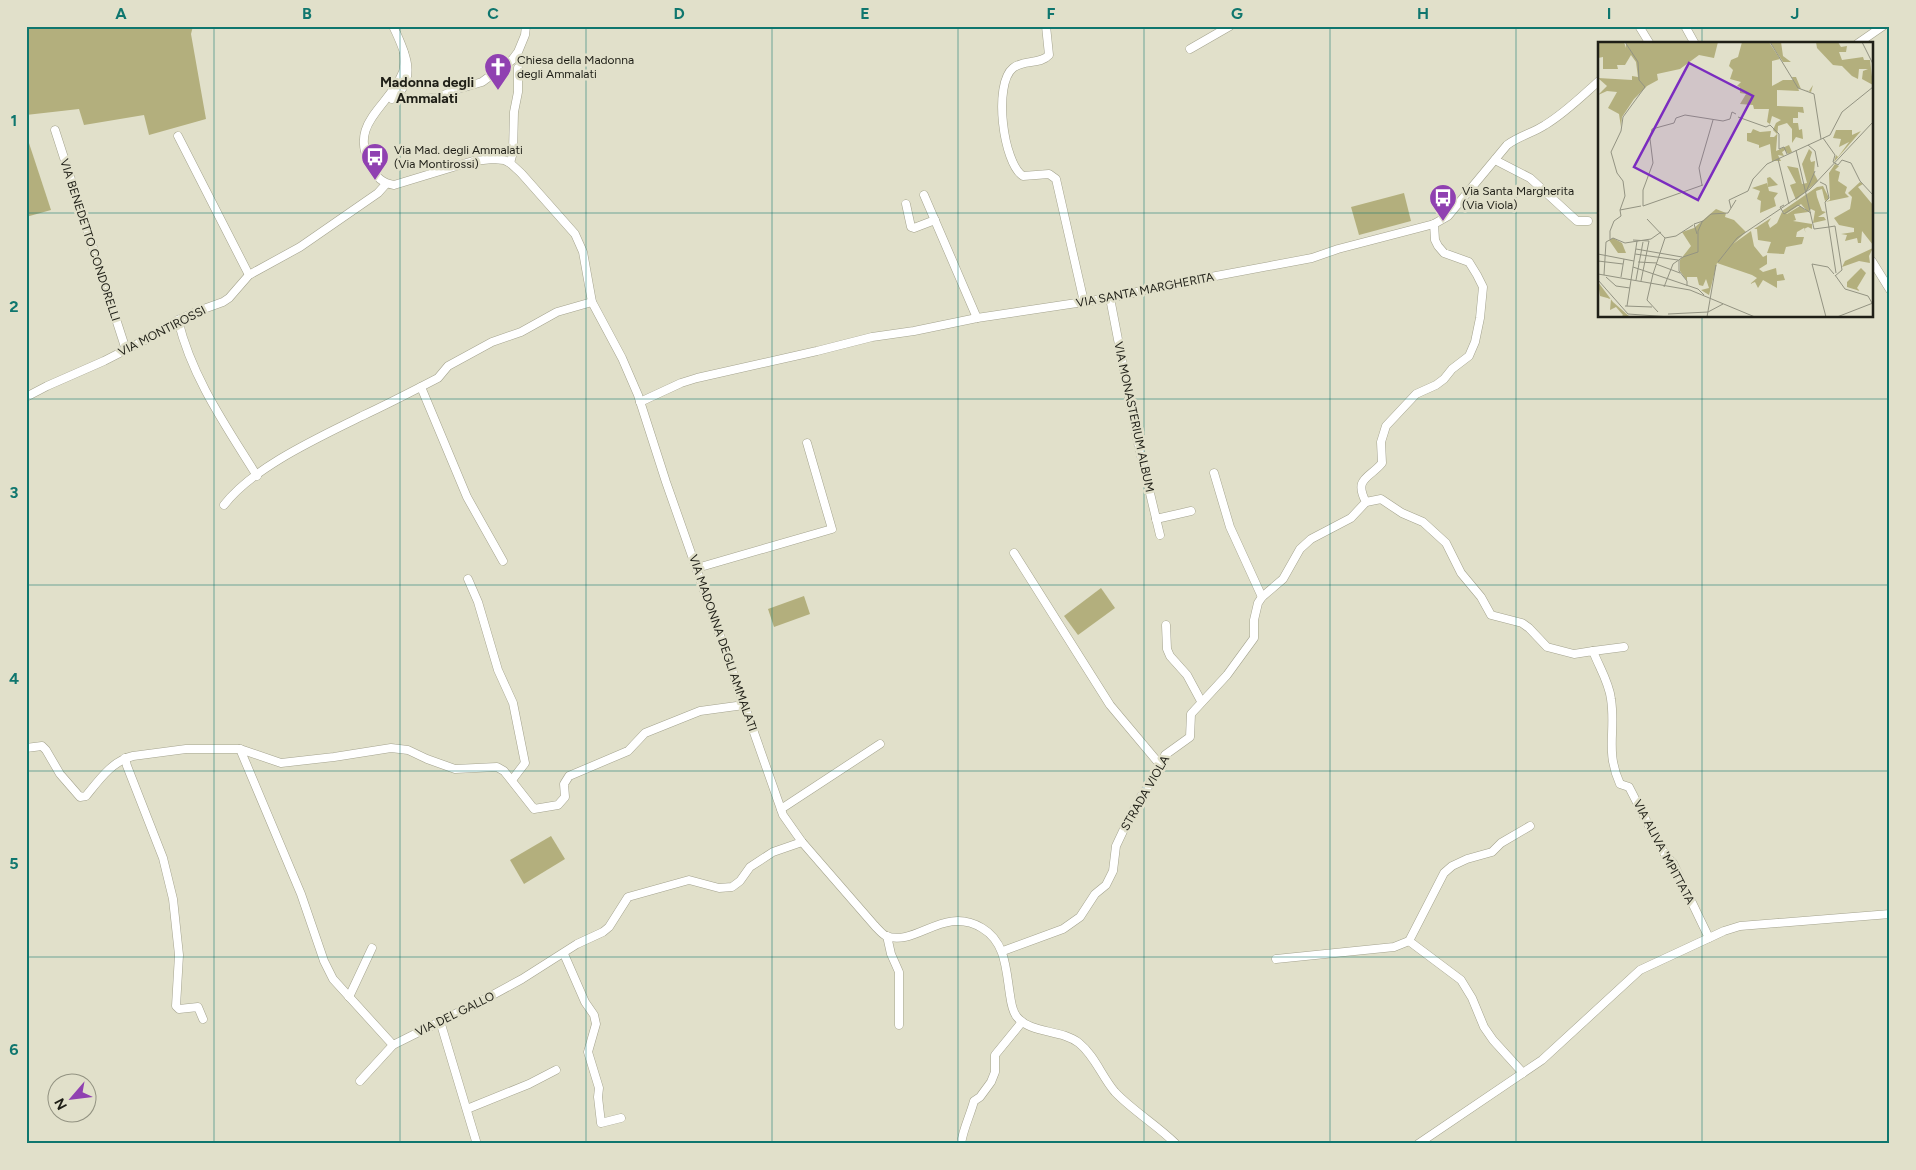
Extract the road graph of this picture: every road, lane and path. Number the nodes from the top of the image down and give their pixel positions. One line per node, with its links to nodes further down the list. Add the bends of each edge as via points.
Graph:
1 (393, 26): 13 (street)
2 (526, 26): 20 (street, via 518,52 512,60 482,82 436,98)
3 (1046, 26): 37 (street, via 1049,55 1046,59 1013,68 1007,77 1002,104 1003,125 1020,174 1049,174 1056,179)
4 (1230, 26): 12 (street)
5 (1638, 26): 8 (street); 9 (street)
6 (1685, 26): 10 (street)
7 (1883, 26): 11 (street)
8 (1642, 42)
9 (1648, 42)
10 (1694, 42)
11 (1860, 42)
12 (1190, 49)
13 (404, 53): 15 (street, via 404,67); 17 (street)
14 (518, 68): 25 (street)
15 (397, 82): 17 (street); 18 (street); 21 (street)
16 (1598, 82): 24 (street, VIA SANTA MARGHERITA, via 1548,124 1516,138)
17 (407, 84): 18 (street); 20 (street)
18 (401, 91): 19 (street); 20 (street)
19 (394, 98): 20 (street); 21 (street)
20 (411, 99)
21 (378, 109): 26 (street, via 366,126 362,140 373,170)
22 (55, 130): 40 (street, VIA BENEDETTO CONDORELLI)
23 (178, 136): 33 (street)
24 (1495, 160): 30 (street, via 1530,178 1577,221); 31 (street, VIA SANTA MARGHERITA, via 1448,216)
25 (510, 163): 26 (street, via 493,159 473,161 402,183); 36 (street, VIA MADONNA DEGLI AMMALATI, via 575,234 584,252)
26 (386, 184): 33 (street, VIA MONTIROSSI, via 378,193 300,247)
27 (924, 195): 29 (street)
28 (906, 204): 29 (street, via 912,228)
29 (935, 220): 38 (street)
30 (1588, 221)
31 (1434, 224): 35 (street, VIA SANTA MARGHERITA, via 1312,258); 47 (street, via 1438,246 1468,262 1483,287 1475,342 1469,356 1436,385 1416,394 1386,426 1381,442 1382,463 1364,480 1361,488)
32 (1874, 264): 34 (street)
33 (249, 274): 39 (street, VIA MONTIROSSI, via 223,302)
34 (1890, 290)
35 (1110, 298): 37 (street, VIA SANTA MARGHERITA); 50 (street, VIA MONASTERIUM ALBUM)
36 (592, 302): 41 (street, via 557,312 521,332 465,355 448,366 438,378); 43 (street, VIA MADONNA DEGLI AMMALATI, via 622,358)
37 (1084, 302): 38 (street, VIA SANTA MARGHERITA)
38 (977, 318): 43 (street, VIA SANTA MARGHERITA, via 872,337 697,378)
39 (178, 320): 40 (street, VIA MONTIROSSI); 46 (street, via 184,345 206,393)
40 (126, 350): 42 (street, VIA MONTIROSSI)
41 (421, 387): 46 (street, via 314,440); 53 (street, via 467,497)
42 (26, 397)
43 (640, 402): 54 (street, VIA MADONNA DEGLI AMMALATI)
44 (807, 443): 54 (street, via 832,529)
45 (1214, 473): 56 (street, via 1230,528)
46 (257, 476): 48 (street)
47 (1366, 502): 56 (street, via 1351,518 1311,539 1300,549 1283,579); 59 (street, via 1380,499 1422,522 1446,543 1461,573 1491,615 1522,623 1547,647 1574,654)
48 (224, 505)
49 (1190, 511): 50 (street)
50 (1156, 519): 51 (street, VIA MONASTERIUM ALBUM)
51 (1160, 534)
52 (1014, 553): 66 (street, via 1110,705)
53 (503, 560)
54 (697, 568): 61 (street, VIA MADONNA DEGLI AMMALATI)
55 (468, 579): 67 (street, via 498,670 513,703 525,763)
56 (1262, 597): 60 (street, STRADA VIOLA, via 1254,620 1254,638 1227,675)
57 (1166, 625): 60 (street, via 1167,650 1188,675)
58 (1624, 647): 59 (street)
59 (1593, 652): 73 (street, VIA ALIVA 'MPITTATA, via 1611,699 1613,769 1620,784 1629,787 1666,856 1673,863)
60 (1201, 701): 66 (street, STRADA VIOLA, via 1192,714 1190,738 1164,755)
61 (744, 705): 67 (street, via 700,711 645,733 628,751 569,776 564,784 564,797 558,805 534,809); 68 (street, VIA MADONNA DEGLI AMMALATI)
62 (880, 744): 68 (street)
63 (26, 748): 65 (street, via 42,746 80,797 86,796)
64 (240, 749): 65 (street, via 186,749); 67 (street, via 281,763 391,748 408,750 455,769 497,767); 79 (street, via 301,894 324,961 333,979)
65 (125, 758): 80 (street, via 163,858 171,890 179,955 176,1006 179,1009 198,1007)
66 (1162, 767): 76 (street, STRADA VIOLA, via 1140,798 1124,829 1106,885 1095,894 1080,917 1063,929)
67 (512, 780)
68 (781, 809): 70 (street, VIA MADONNA DEGLI AMMALATI, via 786,822)
69 (1530, 826): 74 (street, via 1492,852 1467,859 1444,873)
70 (802, 842): 72 (street, VIA MADONNA DEGLI AMMALATI); 77 (street, VIA DEL GALLO, via 773,852 750,867 732,887 719,888 689,880 628,897 609,927)
71 (1890, 914): 73 (street, via 1740,926)
72 (886, 936): 76 (street, via 911,935 940,923 958,920 984,929); 83 (street, via 899,972)
73 (1709, 938): 86 (street, via 1640,970 1557,1048)
74 (1408, 941): 78 (street, via 1394,947); 86 (street, via 1461,980 1484,1027)
75 (372, 948): 79 (street)
76 (1002, 951): 82 (street, via 1013,1011)
77 (564, 954): 81 (street, VIA DEL GALLO, via 522,980); 89 (street, via 596,1024 588,1052 599,1088 601,1123)
78 (1276, 959)
79 (349, 997): 84 (street)
80 (203, 1019)
81 (440, 1021): 84 (street, VIA DEL GALLO); 88 (street)
82 (1022, 1022): 91 (street, via 1072,1038 1080,1044 1116,1093); 92 (street, via 995,1055 995,1072 991,1082 974,1101)
83 (899, 1025)
84 (393, 1045): 87 (street)
85 (556, 1070): 88 (street)
86 (1523, 1074): 93 (street)
87 (360, 1081)
88 (467, 1109): 90 (street)
89 (620, 1118)
90 (476, 1141)
91 (1173, 1142)
92 (961, 1144)
93 (1418, 1144)

